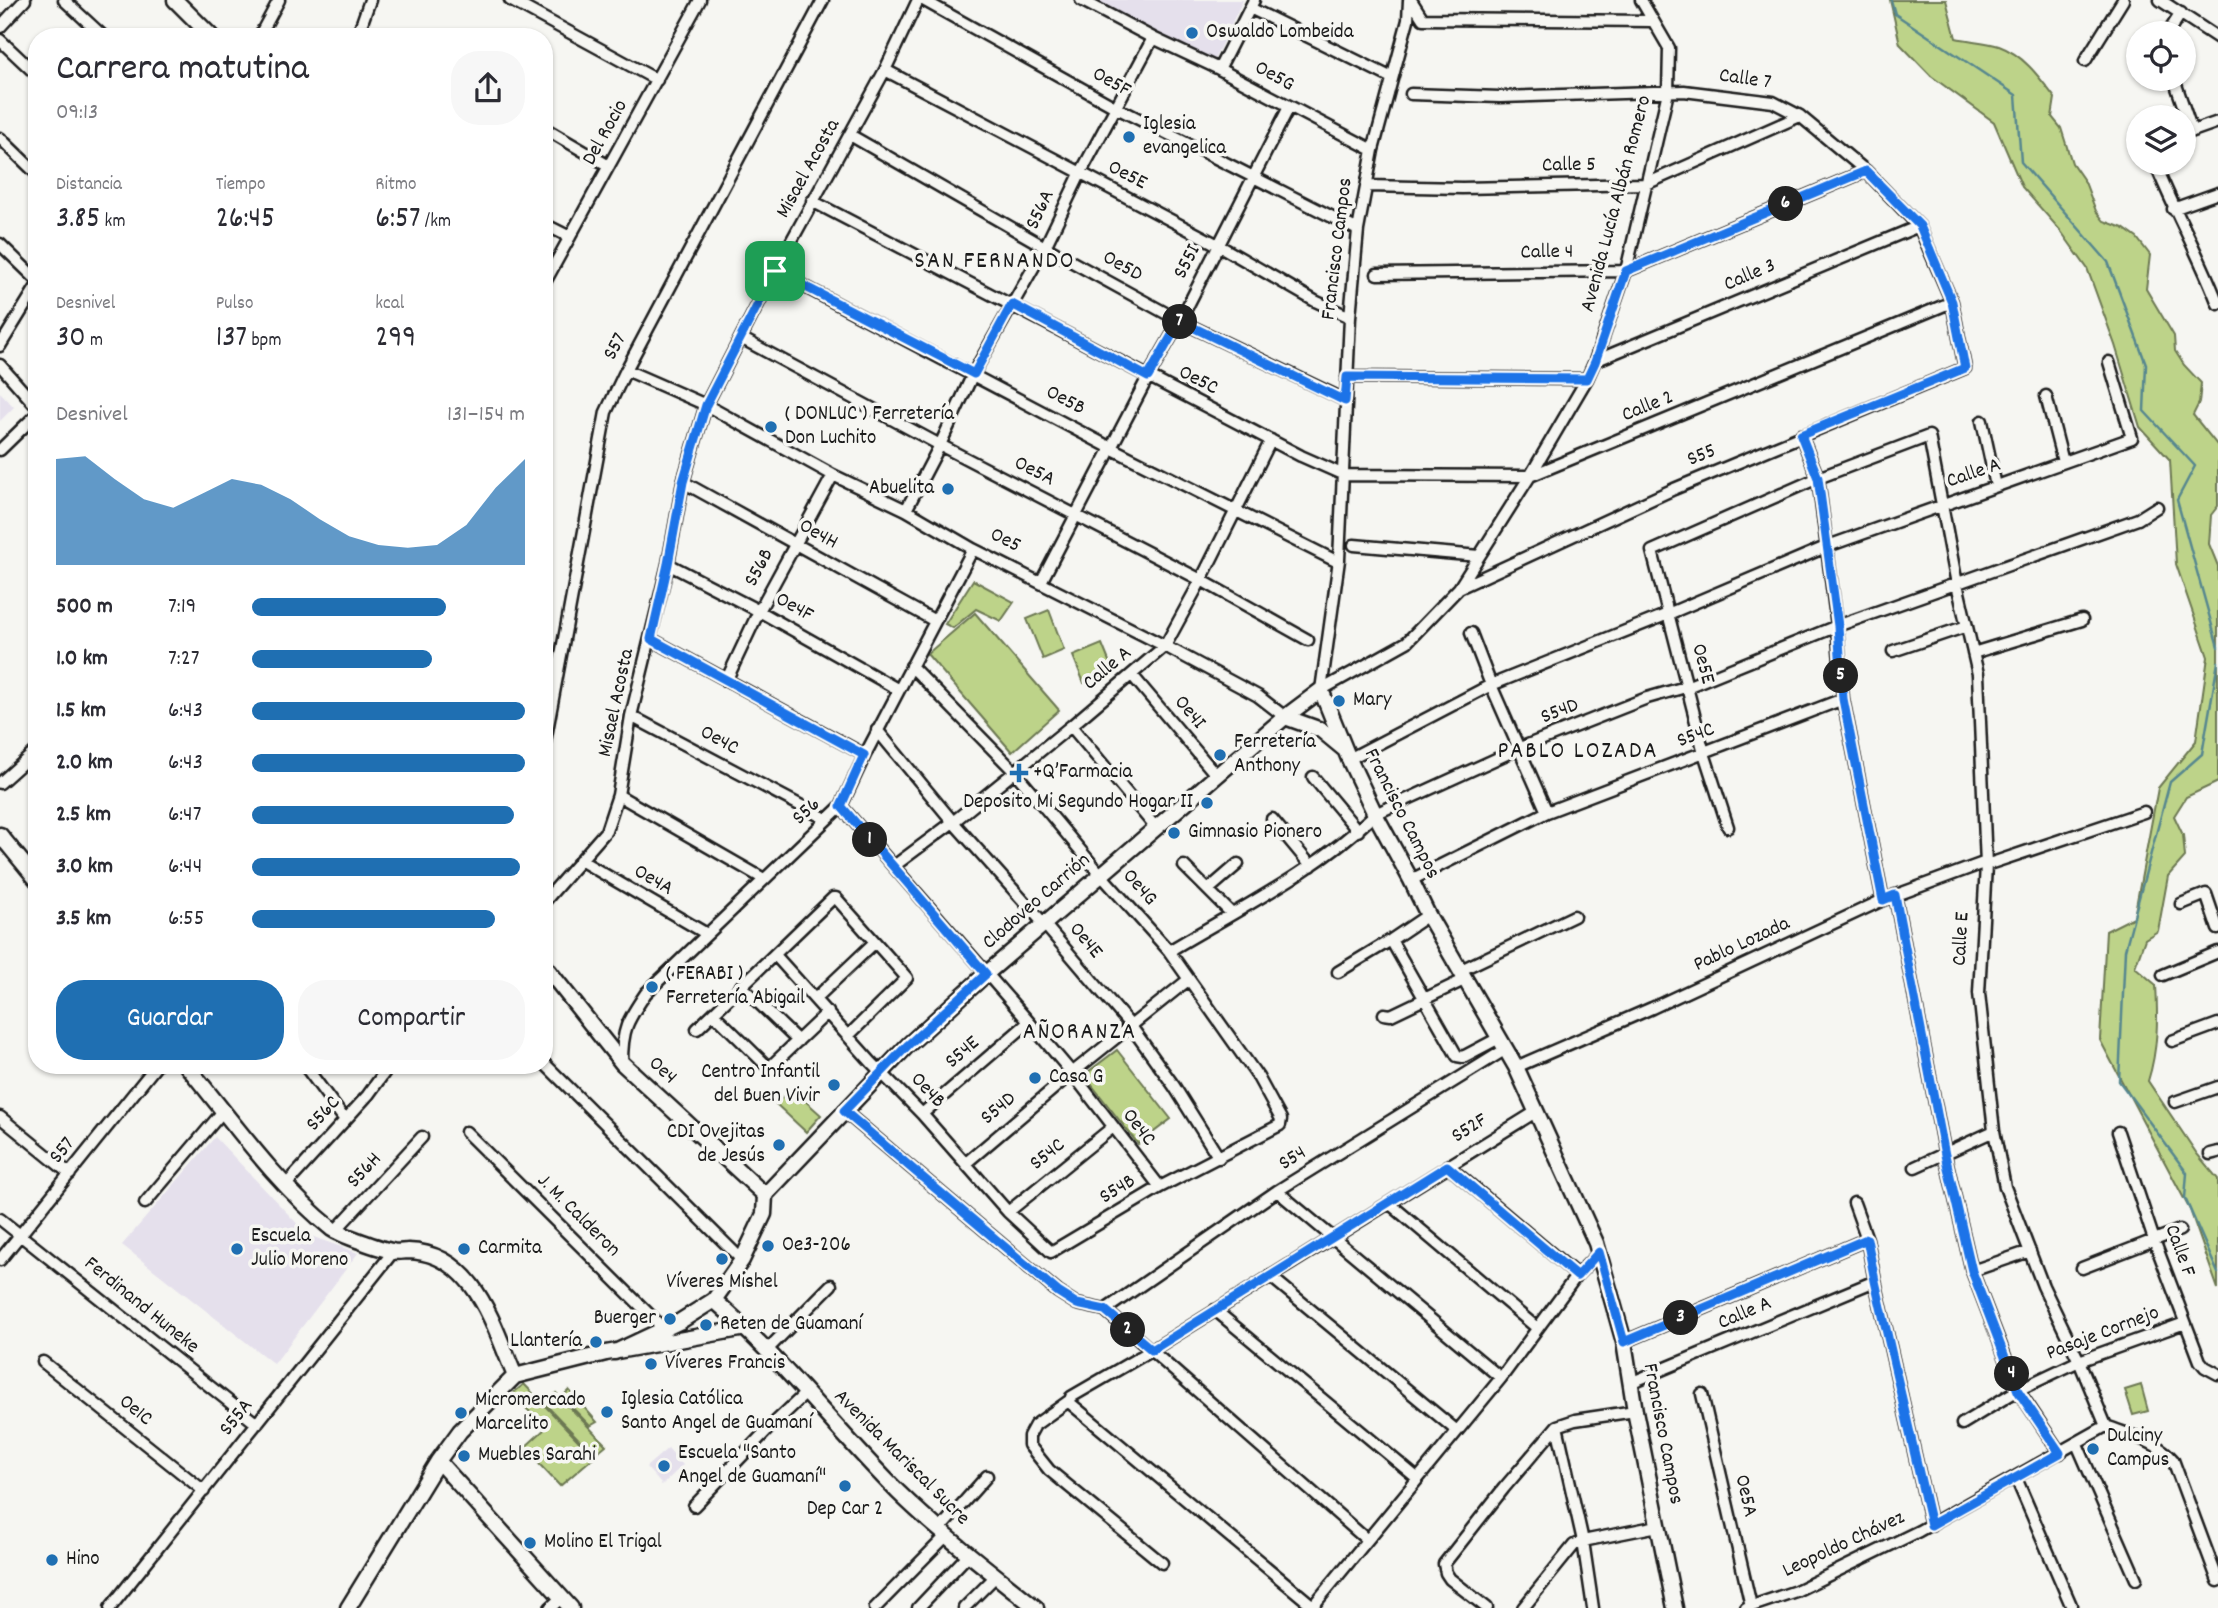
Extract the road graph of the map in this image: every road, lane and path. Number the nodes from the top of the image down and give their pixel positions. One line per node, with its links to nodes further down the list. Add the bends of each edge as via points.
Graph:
1 (25, 0): 19 (street)
2 (64, 0): 20 (street)
3 (175, 0): 21 (street)
4 (279, 0): 22 (street)
5 (370, 0): 23 (street)
6 (510, 0): 32 (street)
7 (823, 0): 80 (street, S57)
8 (921, 0): 30 (street, Misael Acosta); 35 (street, Oe5F)
9 (1082, 0): 24 (street, Oe5G)
10 (1410, 0): 17 (street, via 1423,19); 31 (street, Francisco Campos)
11 (1641, 0): 17 (street, Avenida Lucía Albán Romero)
12 (2123, 0): 27 (street)
13 (2160, 0): 16 (street)
14 (698, 1): 32 (street, Del Rocio)
15 (1252, 4): 29 (street); 31 (street)
16 (2181, 13): 18 (street); 25 (street)
17 (1652, 21): 33 (street, Avenida Lucía Albán Romero, via 1669,48)
18 (2176, 21)
19 (0, 27)
20 (94, 28)
21 (203, 28)
22 (264, 28)
23 (360, 28)
24 (1153, 38): 29 (street, Oe5G); 35 (street, S56A)
25 (2218, 38)
26 (0, 40): 28 (street)
27 (2085, 61)
28 (28, 66)
29 (1219, 69): 36 (street, Oe5G)
30 (885, 70): 41 (street, Misael Acosta); 47 (street, Oe5E)
31 (1392, 78): 43 (street, Francisco Campos)
32 (657, 80): 45 (street, Del Rocio)
33 (1668, 92): 34 (street, Calle 7, via 1500,97); 37 (street, Calle 7, via 1773,102); 50 (street, Avenida Lucía Albán Romero)
34 (1411, 94)
35 (1115, 107): 47 (street, S56A); 49 (street, Oe5F)
36 (1289, 107): 43 (street, Oe5G); 49 (street, S55I)
37 (1800, 116): 46 (street, Calle 7); 50 (street, Calle 5)
38 (2218, 122): 39 (street)
39 (2196, 130)
40 (553, 133): 45 (street)
41 (850, 135): 53 (street, Misael Acosta); 61 (street, Oe5D)
42 (0, 138): 44 (street)
43 (1373, 150): 51 (street, Francisco Campos)
44 (28, 165)
45 (609, 166): 58 (street, Del Rocio)
46 (1866, 171): 55 (street, Calle 7); 65 (street, Calle 4)
47 (1080, 174): 60 (street, Oe5E); 61 (street, S56A)
48 (2160, 175): 54 (street)
49 (1253, 176): 57 (street, Oe5F); 60 (street, S55I)
50 (1646, 184): 51 (street, Calle 5); 65 (street, Avenida Lucía Albán Romero)
51 (1367, 187): 57 (street, Francisco Campos)
52 (2218, 193): 54 (street)
53 (812, 201): 64 (street, Misael Acosta); 70 (street, Oe5C)
54 (2173, 209): 67 (street)
55 (1920, 226): 69 (street, Calle 7); 76 (street, Calle 3)
56 (553, 228): 58 (street)
57 (1358, 230): 72 (street, Francisco Campos)
58 (570, 237): 62 (street, Del Rocio)
59 (0, 244): 63 (street)
60 (1218, 245): 72 (street, Oe5E); 73 (street, S55I)
61 (1045, 247): 70 (street, S56A); 73 (street, Oe5D)
62 (553, 268)
63 (28, 271)
64 (775, 271): 74 (street, Misael Acosta); 81 (street, Oe5B)
65 (1626, 271): 66 (street, Calle 4); 76 (street, Avenida Lucía Albán Romero)
66 (1377, 274)
67 (2213, 274): 71 (street)
68 (28, 301): 75 (street)
69 (1952, 302): 79 (street, Calle 7); 99 (street, Calle 2)
70 (1012, 304): 81 (street, S56A); 82 (street, Oe5C)
71 (2218, 304)
72 (1350, 317): 83 (street, Francisco Campos)
73 (1180, 321): 82 (street, S55I); 87 (street, Oe5D)
74 (741, 338): 88 (street, Misael Acosta); 93 (street, Oe5A)
75 (0, 346)
76 (1595, 362): 84 (street, Avenida Lucía Albán Romero)
77 (2109, 362): 96 (street, Calle A, via 2132,438)
78 (0, 365): 86 (street)
79 (1965, 368): 91 (street, S55)
80 (626, 370): 88 (street, Oe5); 138 (street, S57, via 606,412)
81 (974, 374): 93 (street, S56A); 94 (street, Oe5B)
82 (1148, 377): 92 (street, Oe5C); 94 (street, S55I)
83 (1347, 377): 84 (street); 87 (street, Francisco Campos)
84 (1587, 379): 99 (street, Avenida Lucía Albán Romero)
85 (2046, 396): 96 (street)
86 (28, 397)
87 (1345, 401): 98 (street, Francisco Campos)
88 (706, 405): 97 (street, Oe5); 101 (street, Misael Acosta)
89 (1982, 421): 102 (street)
90 (28, 423): 95 (street)
91 (1801, 435): 100 (street); 118 (street, S55)
92 (1271, 440): 98 (street, Oe5C); 105 (street, Calle A)
93 (940, 445): 106 (street, S56A); 107 (street, Oe5A)
94 (1111, 448): 105 (street, Oe5B); 107 (street, S55I)
95 (0, 450)
96 (2063, 462): 102 (street, Calle A)
97 (833, 475): 106 (street, Oe5); 108 (street, S56B)
98 (1344, 475): 99 (street, Calle 2); 113 (street, Francisco Campos)
99 (1530, 476): 112 (street, Avenida Lucía Albán Romero)
100 (1818, 478): 103 (street, Calle E, via 1930,436); 110 (street); 120 (street, Oe5E, via 1652,551)
101 (683, 482): 108 (street, Oe4H); 114 (street, Misael Acosta)
102 (1996, 486): 103 (street, Calle A)
103 (1943, 505): 110 (street, Calle A); 117 (street, Calle E)
104 (2157, 507): 117 (street, S54D, via 2138,519)
105 (1236, 509): 113 (street, Oe5B); 115 (street, Calle A)
106 (905, 510): 111 (street, Oe5)
107 (1075, 515): 115 (street, Oe5A); 116 (street, S55I)
108 (795, 544): 119 (street, S56B); 122 (street, Oe4H)
109 (1354, 545): 112 (street)
110 (1828, 546): 120 (street); 123 (street)
111 (973, 549): 116 (street, Oe5); 122 (street, S56)
112 (1479, 556): 118 (street, Avenida Lucía Albán Romero)
113 (1338, 562): 137 (street, Francisco Campos)
114 (668, 564): 119 (street, Oe4F); 126 (street, Misael Acosta)
115 (1201, 580): 127 (street, Oe5A); 128 (street, Calle A)
116 (1041, 582): 128 (street, Oe5)
117 (1957, 584): 123 (street, S54D); 124 (street, Calle E)
118 (1459, 588): 137 (street, Avenida Lucía Albán Romero, via 1407,642)
119 (759, 611): 133 (street, S56B); 136 (street, Oe4F)
120 (1668, 614): 134 (street); 135 (street, Oe5E)
121 (2082, 620): 130 (street)
122 (934, 621): 131 (street, S56)
123 (1838, 626): 135 (street, S54D); 139 (street)
124 (1967, 626): 129 (street); 130 (street, Calle E)
125 (1471, 634): 134 (street)
126 (651, 639): 133 (street); 140 (street, Misael Acosta)
127 (1308, 639)
128 (1165, 646): 132 (street, Calle A); 141 (street, Oe5, via 1258,696)
129 (1893, 651)
130 (1973, 653): 166 (street, Calle E, via 1978,674)
131 (911, 666): 136 (street, S56); 149 (street, Oe4G)
132 (1132, 675): 142 (street, Calle A); 150 (street, Oe4I)
133 (726, 681): 146 (street)
134 (1491, 685): 144 (street); 147 (street)
135 (1689, 687): 144 (street, S54D, via 1647,698); 145 (street, Oe5E)
136 (899, 690): 143 (street, S56)
137 (1321, 690): 141 (street, Avenida Lucía Albán Romero); 147 (street, Francisco Campos)
138 (553, 698)
139 (1843, 699): 145 (street, S54C); 178 (street)
140 (631, 716): 153 (street, Misael Acosta); 158 (street, Oe4C)
141 (1285, 717): 147 (street, via 1321,730); 150 (street, Clodoveo Carrión)
142 (1071, 726): 149 (street, Calle A); 162 (street)
143 (877, 730): 146 (street, S56); 160 (street, Oe4E)
144 (1520, 748): 155 (street); 157 (street, S54D)
145 (1704, 753): 155 (street, S54C); 161 (street, Oe5E)
146 (864, 755): 154 (street, S56)
147 (1347, 755): 157 (street, Francisco Campos)
148 (28, 758): 152 (street)
149 (1014, 771): 160 (street, Calle A); 172 (street, Oe4G)
150 (1217, 776): 162 (street, Clodoveo Carrión)
151 (1313, 777): 163 (street)
152 (0, 783)
153 (618, 795): 165 (street, Misael Acosta, via 606,831); 173 (street)
154 (841, 806): 158 (street, S56); 168 (street, Oe4C)
155 (1547, 812): 174 (street, S54C)
156 (2144, 812): 166 (street, Pablo Lozada)
157 (1375, 814): 163 (street, S54D); 174 (street, Francisco Campos)
158 (827, 819): 173 (street, S56)
159 (1272, 819): 170 (street)
160 (953, 822): 168 (street, Calle A); 183 (street, Oe4E)
161 (1728, 827)
162 (1156, 828): 172 (street, Clodoveo Carrión)
163 (1358, 831): 170 (street, S54D)
164 (0, 835): 171 (street)
165 (580, 860): 176 (street, Misael Acosta); 185 (street, Oe4A)
166 (1986, 863): 177 (street, Pablo Lozada); 231 (street, Calle E, via 1979,993)
167 (1238, 864): 175 (street)
168 (894, 866): 192 (street, Oe4C)
169 (1184, 866): 175 (street)
170 (1311, 866): 180 (street, S54D)
171 (28, 869)
172 (1101, 875): 183 (street, Clodoveo Carrión); 188 (street, Oe4G)
173 (764, 879): 185 (street, S56)
174 (1411, 880): 181 (street, Francisco Campos)
175 (1208, 890): 180 (street)
176 (553, 892)
177 (1895, 895): 178 (street, Pablo Lozada); 234 (street)
178 (1883, 900): 212 (street, Pablo Lozada)
179 (2181, 904): 184 (street, via 2206,894)
180 (1231, 913): 188 (street, S54D)
181 (1428, 915): 186 (street); 193 (street, Francisco Campos)
182 (1574, 916): 193 (street)
183 (1045, 925): 192 (street, Clodoveo Carrión); 205 (street, Oe4E)
184 (2218, 929)
185 (707, 934): 211 (street, S56, via 646,993 622,1037)
186 (1391, 940): 191 (street); 198 (street)
187 (874, 943): 190 (street, via 833,898); 199 (street); 207 (street, via 907,980)
188 (1168, 951): 196 (street, Oe4G)
189 (2218, 952): 194 (street)
190 (775, 955): 197 (street); 199 (street, Oe4B)
191 (1338, 972)
192 (986, 974): 203 (street, Oe4C); 214 (street, Clodoveo Carrión)
193 (1463, 975): 198 (street); 210 (street, Francisco Campos)
194 (2163, 975)
195 (553, 976): 211 (street, Oe4)
196 (1188, 980): 205 (street, S54D); 228 (street, Oe4G, via 1258,1077)
197 (741, 986): 201 (street); 208 (street)
198 (1424, 997): 202 (street, via 1391,1015); 210 (street, via 1457,1056)
199 (815, 999): 200 (street, Oe4B)
200 (828, 1013): 207 (street, Oe4B); 208 (street)
201 (714, 1014): 206 (street); 208 (street, via 769,1068)
202 (1384, 1014)
203 (1029, 1022): 215 (street, Oe4C); 225 (street, S54E)
204 (2218, 1024): 209 (street)
205 (1130, 1025): 215 (street, S54D); 235 (street, Oe4E)
206 (697, 1029)
207 (848, 1036): 214 (street, Oe4B)
208 (798, 1041)
209 (2172, 1041)
210 (1503, 1044): 212 (street, Francisco Campos); 242 (street, S54)
211 (622, 1063): 243 (street, Oe4)
212 (1516, 1067): 224 (street, Francisco Campos)
213 (553, 1072): 260 (street)
214 (882, 1072): 223 (street, Clodoveo Carrión); 225 (street, Oe4B)
215 (1072, 1073): 229 (street, Oe4C); 236 (street, S54D)
216 (150, 1074): 239 (street, S57)
217 (194, 1074): 222 (street)
218 (311, 1074): 227 (street)
219 (383, 1074): 227 (street, S56C)
220 (2218, 1087): 221 (street)
221 (2175, 1102)
222 (224, 1110): 240 (street); 245 (street)
223 (844, 1111): 243 (street, Clodoveo Carrión); 268 (street, via 1058,1292 1077,1304)
224 (1537, 1111): 237 (street, S52F); 258 (street, Francisco Campos)
225 (922, 1114): 236 (street, Oe4B)
226 (0, 1117): 239 (street)
227 (345, 1120): 240 (street, S56C)
228 (1280, 1125): 235 (street, S54B)
229 (1113, 1128): 241 (street, Oe4C); 247 (street, S54C)
230 (466, 1132): 272 (street, J. M. Calderon)
231 (1994, 1132): 234 (street); 255 (street, Calle E, via 2005,1187)
232 (2118, 1132): 254 (street, Calle F)
233 (422, 1137): 250 (street, S56H)
234 (1945, 1155): 238 (street); 262 (street)
235 (1219, 1158): 241 (street, S54B)
236 (966, 1163): 247 (street, Oe4B)
237 (1447, 1166): 246 (street, S52F); 264 (street)
238 (1915, 1167)
239 (70, 1174): 251 (street, S57)
240 (285, 1185): 250 (street)
241 (1160, 1187): 257 (street, S54B)
242 (1277, 1191): 252 (street); 268 (street, S54)
243 (765, 1195): 260 (street, Clodoveo Carrión, via 764,1214)
244 (1854, 1202): 253 (street)
245 (145, 1203)
246 (1389, 1203): 252 (street, S52F); 274 (street)
247 (1008, 1212): 257 (street, Oe4B)
248 (0, 1219): 251 (street, Ferdinand Huneke)
249 (2180, 1230): 254 (street)
250 (335, 1231): 256 (street)
251 (21, 1235): 259 (street, S57); 291 (street, Ferdinand Huneke)
252 (1332, 1237): 263 (street, S52F); 284 (street)
253 (1867, 1239): 265 (street); 276 (street)
254 (2154, 1240): 261 (street); 271 (street, Calle F)
255 (2029, 1251): 262 (street); 280 (street, Calle E)
256 (393, 1252): 283 (street, via 425,1253 462,1273 480,1297); 291 (street, S55A)
257 (1051, 1252)
258 (1599, 1252): 264 (street); 276 (street, Francisco Campos)
259 (0, 1260)
260 (742, 1260): 267 (street, Clodoveo Carrión)
261 (2082, 1268)
262 (1972, 1271): 286 (street)
263 (1270, 1276): 269 (street, S52F); 295 (street)
264 (1577, 1276): 274 (street)
265 (1875, 1281): 285 (street, Calle A); 304 (street)
266 (831, 1284): 277 (street)
267 (713, 1300): 270 (street); 273 (street, Avenida Mariscal Sucre)
268 (1105, 1310): 278 (street)
269 (1215, 1310): 278 (street, S52F); 300 (street)
270 (679, 1322): 272 (street); 275 (street)
271 (2185, 1323): 280 (street, Pasaje Cornejo); 282 (street, Calle F, via 2201,1364)
272 (663, 1328): 279 (street)
273 (746, 1328): 275 (street); 277 (street, Avenida Mariscal Sucre)
274 (1537, 1328): 284 (street)
275 (687, 1340): 279 (street)
276 (1624, 1342): 285 (street, Francisco Campos)
277 (767, 1350): 287 (street, Avenida Mariscal Sucre)
278 (1152, 1350): 289 (street, S52F); 307 (street)
279 (615, 1352): 283 (street)
280 (2079, 1361): 286 (street, Pasaje Cornejo); 294 (street, Calle E)
281 (43, 1362): 302 (street, Oe1C)
282 (2218, 1374)
283 (515, 1376): 298 (street, via 460,1431)
284 (1501, 1378): 295 (street)
285 (1630, 1383): 290 (street, Francisco Campos)
286 (2018, 1391): 292 (street, Pasaje Cornejo); 297 (street)
287 (806, 1393): 303 (street); 306 (street, Avenida Mariscal Sucre)
288 (1702, 1394): 316 (street, Oe5A)
289 (1070, 1401): 307 (street, via 1310,1606); 310 (street, S52F, via 1035,1425 1029,1445 1049,1469)
290 (1635, 1411): 293 (street); 305 (street, Francisco Campos)
291 (257, 1424): 302 (street, S55A)
292 (1962, 1424)
293 (1557, 1426): 308 (street); 323 (street, via 1444,1564 1450,1579)
294 (2106, 1426): 296 (street, Leopoldo Chávez); 313 (street, via 2143,1440 2173,1460)
295 (1457, 1431): 300 (street)
296 (2077, 1444): 297 (street, Leopoldo Chávez); 312 (street)
297 (2060, 1453): 301 (street, Leopoldo Chávez)
298 (438, 1461): 314 (street); 318 (street)
299 (987, 1476): 306 (street)
300 (1417, 1478): 307 (street)
301 (2016, 1478): 304 (street, Leopoldo Chávez); 315 (street)
302 (204, 1491): 317 (street, S55A)
303 (694, 1506)
304 (1931, 1525): 316 (street, Leopoldo Chávez, via 1796,1591)
305 (1658, 1526): 308 (street); 326 (street, Francisco Campos)
306 (943, 1533): 309 (street, Avenida Mariscal Sucre); 319 (street)
307 (1366, 1539)
308 (1583, 1541): 324 (street, via 1574,1545); 325 (street)
309 (969, 1554): 311 (street, Avenida Mariscal Sucre); 320 (street)
310 (1162, 1563)
311 (996, 1576): 321 (street); 322 (street, Avenida Mariscal Sucre)
312 (2136, 1579)
313 (2218, 1581)
314 (561, 1605)
315 (2071, 1605)
316 (1749, 1607)
317 (110, 1608)
318 (348, 1608)
319 (875, 1608)
320 (918, 1608)
321 (964, 1608)
322 (1036, 1608)
323 (1487, 1608)
324 (1522, 1608)
325 (1593, 1608)
326 (1675, 1608)

